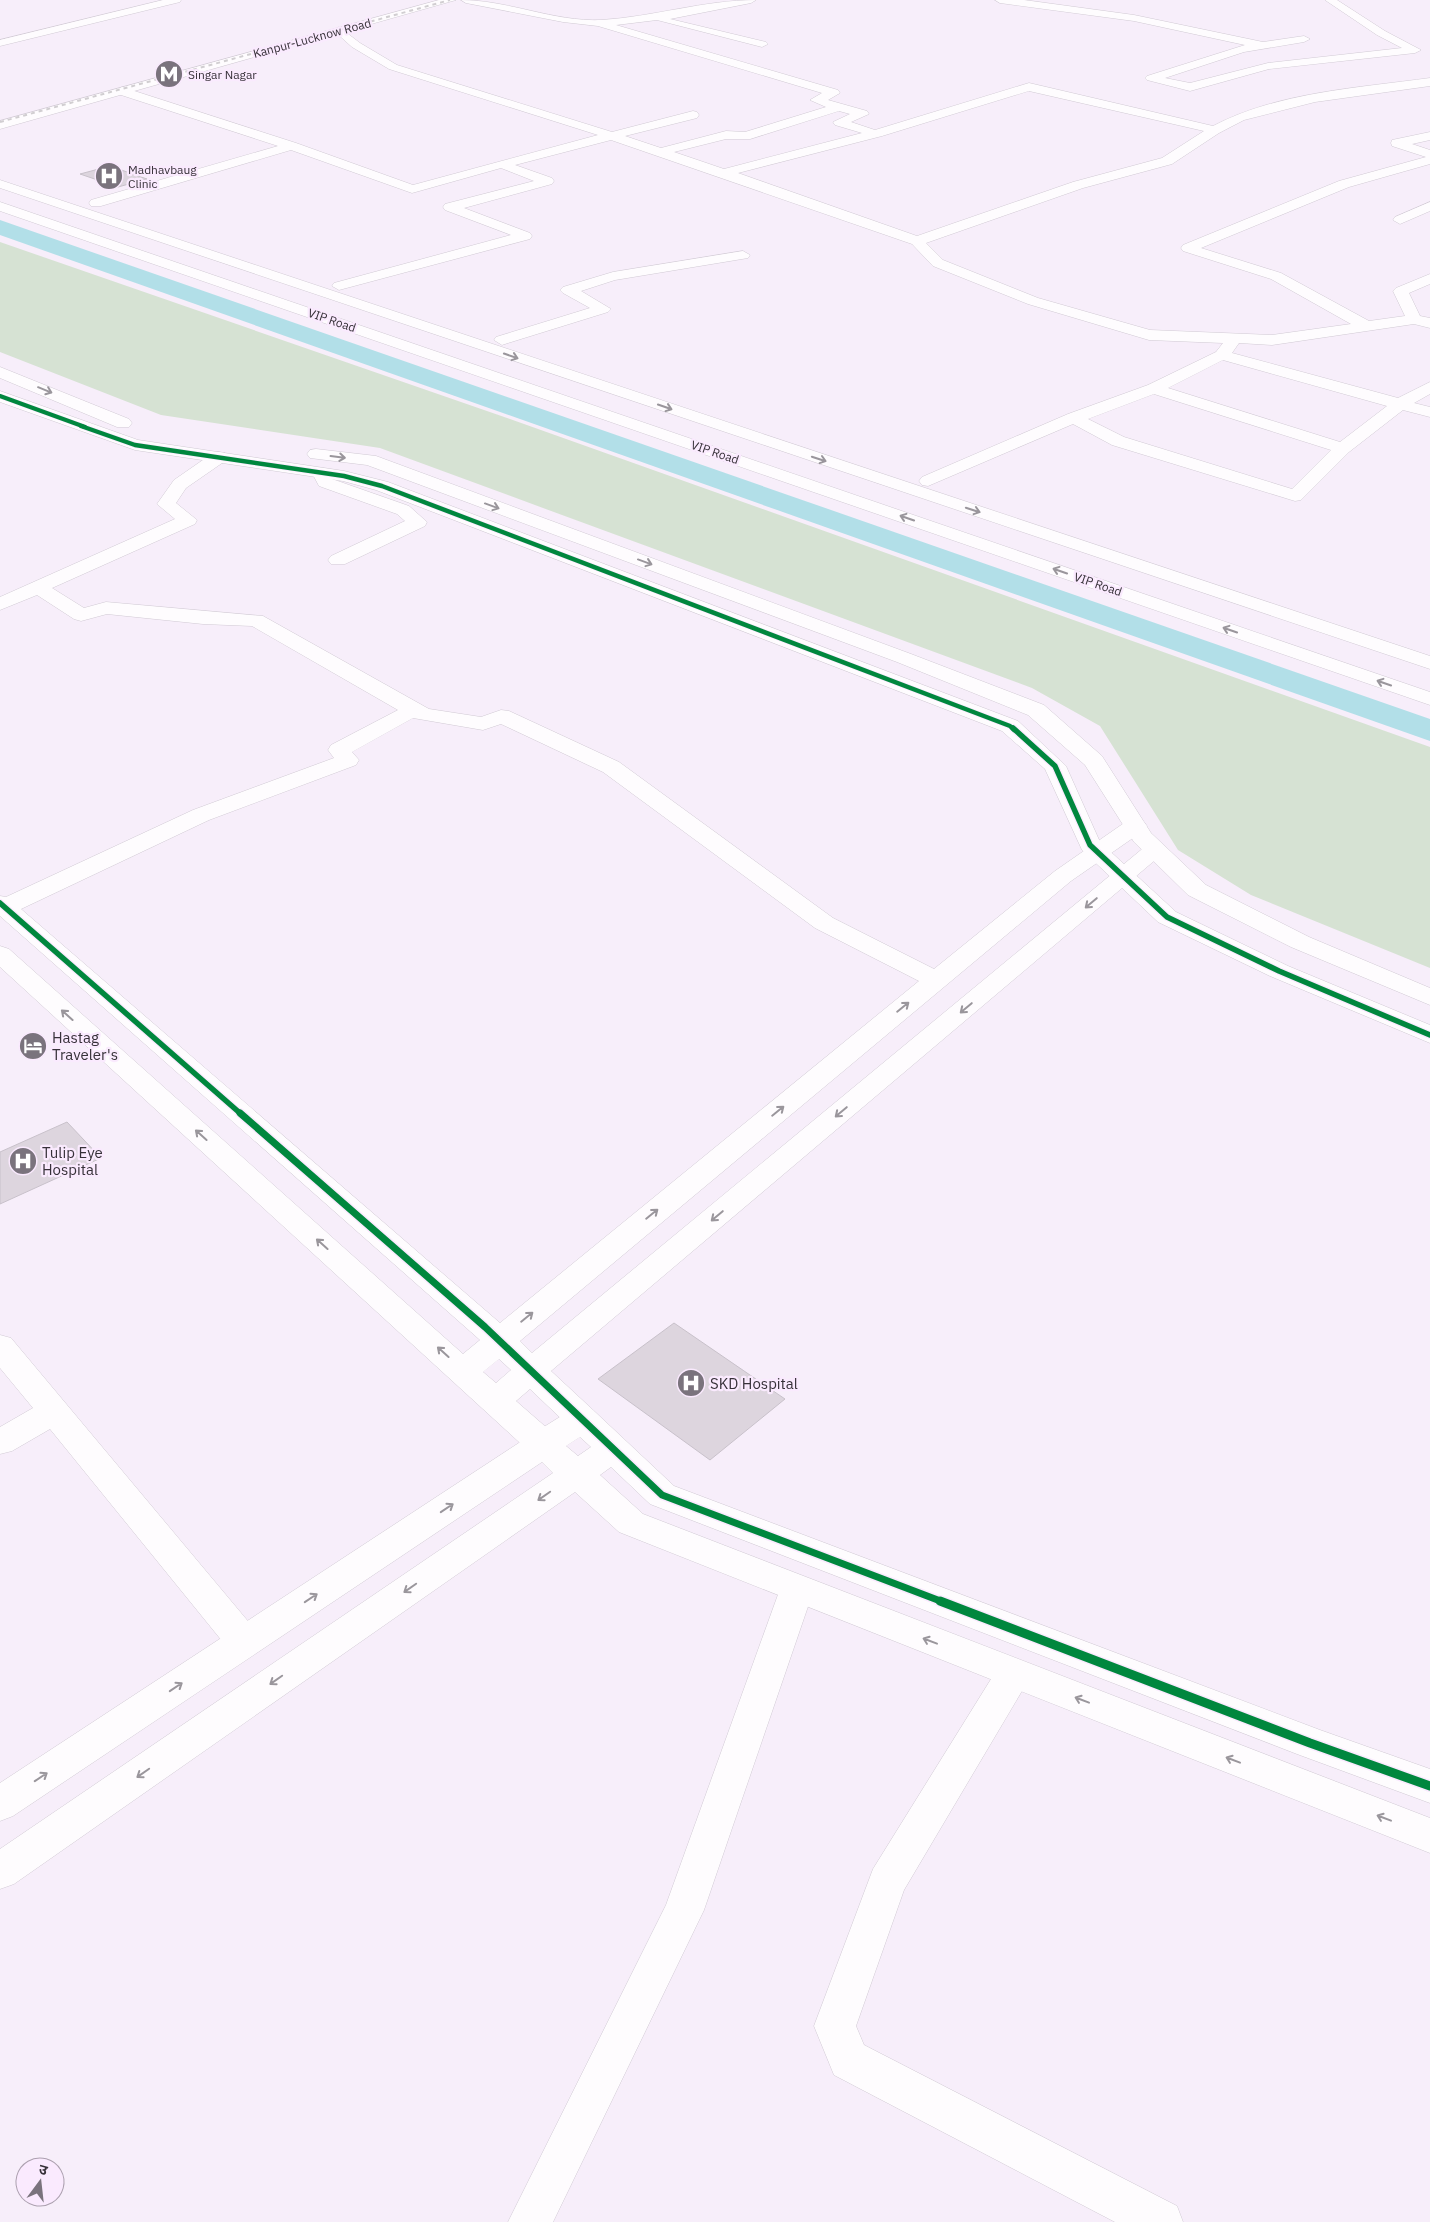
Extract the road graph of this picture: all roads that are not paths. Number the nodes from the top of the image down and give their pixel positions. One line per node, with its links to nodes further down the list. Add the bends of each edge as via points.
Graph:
1 (176, 0): 12 (street)
2 (427, 0): 20 (street, Kanpur-Lucknow Road)
3 (451, 0): 10 (street, Kanpur-Lucknow Road)
4 (466, 0): 9 (street)
5 (751, 0): 8 (street)
6 (1000, 0): 14 (street, via 1134,18)
7 (1330, 0): 15 (street, via 1380,34)
8 (651, 17): 9 (street); 13 (street)
9 (599, 23): 19 (street, via 834,94 816,100)
10 (339, 30): 18 (street, Kanpur-Lucknow Road); 26 (street, via 356,45 393,67)
11 (1304, 39): 14 (street)
12 (0, 43)
13 (762, 44)
14 (1260, 45): 15 (street, via 1151,78 1190,87 1268,66)
15 (1413, 50): 16 (street)
16 (1430, 56)
17 (1430, 82): 24 (street, via 1315,98 1240,117)
18 (122, 91): 22 (street, Kanpur-Lucknow Road); 28 (street)
19 (839, 107): 25 (street, via 864,114 839,122); 29 (street, via 746,136 726,135)
20 (0, 115)
21 (693, 115): 26 (street)
22 (0, 125)
23 (1430, 127): 27 (street, via 1416,130)
24 (1215, 130): 25 (street, via 1028,87); 40 (street, via 1167,161 1078,185)
25 (874, 133): 34 (street)
26 (612, 136): 29 (street); 32 (street)
27 (1430, 136): 30 (street, via 1397,143)
28 (291, 146): 32 (street, via 412,188); 36 (street)
29 (660, 152): 34 (street)
30 (1430, 154)
31 (1430, 160): 46 (street, via 1344,184 1188,248 1276,276)
32 (502, 164): 43 (street, via 547,181 450,207 524,236)
33 (0, 172): 36 (street)
34 (723, 173): 40 (street)
35 (0, 184): 52 (street, VIP Road, one-way to 52)
36 (96, 203): 43 (street)
37 (0, 206): 70 (street, VIP Road, one-way to 37)
38 (1430, 206): 39 (street)
39 (1400, 220)
40 (917, 241): 47 (street, via 938,263 1033,300 1149,335)
41 (742, 255): 48 (street, via 613,276 568,290 604,308)
42 (1430, 278): 44 (street, via 1400,291)
43 (340, 286): 48 (street)
44 (1414, 319): 45 (street); 46 (street)
45 (1430, 323)
46 (1366, 326): 47 (street, via 1272,340)
47 (1234, 338): 49 (street)
48 (502, 340): 50 (street)
49 (1222, 355): 54 (street); 56 (street)
50 (595, 370): 52 (street); 64 (street)
51 (0, 372): 60 (street, one-way to 60, via 134,427)
52 (577, 378): 69 (street, VIP Road, one-way to 69)
53 (1430, 386): 56 (street)
54 (1154, 389): 58 (street); 59 (street)
55 (0, 396): 61 (street, via 135,445)
56 (1400, 404): 57 (street); 59 (street)
57 (1430, 412)
58 (1074, 418): 59 (street, via 1118,441 1295,496); 64 (street)
59 (1343, 448)
60 (304, 453): 62 (street); 72 (street, one-way to 72, via 370,460 1036,710 1094,761)
61 (219, 457): 62 (street); 66 (street, via 180,484 166,504 188,520)
62 (286, 467): 63 (street)
63 (321, 472): 65 (street, via 325,482 403,510 418,522); 74 (street, via 382,486 1010,726 1055,766 1090,845)
64 (928, 481): 68 (street)
65 (338, 560)
66 (38, 587): 67 (street); 71 (street, via 81,615 106,608 256,620)
67 (0, 604)
68 (1430, 646)
69 (1430, 663)
70 (1430, 699)
71 (413, 710): 76 (street, via 339,750 348,760 201,815); 78 (street, via 423,716 483,724 501,716 611,767 824,923)
72 (1135, 826): 73 (street); 74 (street)
73 (1155, 850): 75 (street); 79 (street, via 1198,890 1300,942)
74 (1097, 852): 75 (street); 78 (street)
75 (1123, 876): 80 (street, via 1167,917 1280,971); 82 (street, one-way to 82)
76 (2, 905): 83 (street)
77 (0, 954): 85 (street, one-way to 77)
78 (936, 980): 81 (street, one-way to 78)
79 (1430, 997)
80 (1430, 1035)
81 (825, 1072): 82 (street); 83 (street, one-way to 81)
82 (866, 1092): 86 (street, one-way to 86)
83 (499, 1340): 85 (street); 86 (street)
84 (0, 1346): 88 (street)
85 (462, 1371): 87 (street)
86 (531, 1371): 87 (street); 89 (street)
87 (496, 1400): 91 (street)
88 (54, 1411): 90 (street); 95 (street)
89 (582, 1419): 91 (street); 92 (street)
90 (0, 1442)
91 (544, 1444): 93 (street); 95 (street, one-way to 91)
92 (613, 1449): 93 (street); 97 (street, via 662,1495)
93 (576, 1473): 94 (street, via 631,1523); 100 (street, one-way to 100)
94 (797, 1589): 96 (street, one-way to 94); 101 (street, via 684,1910)
95 (244, 1642): 98 (street, one-way to 95)
96 (1014, 1674): 99 (street, one-way to 96); 102 (street, via 887,1882 835,2026 849,2060)
97 (1430, 1786)
98 (0, 1804)
99 (1430, 1836)
100 (0, 1871)
101 (530, 2222)
102 (1161, 2222)

